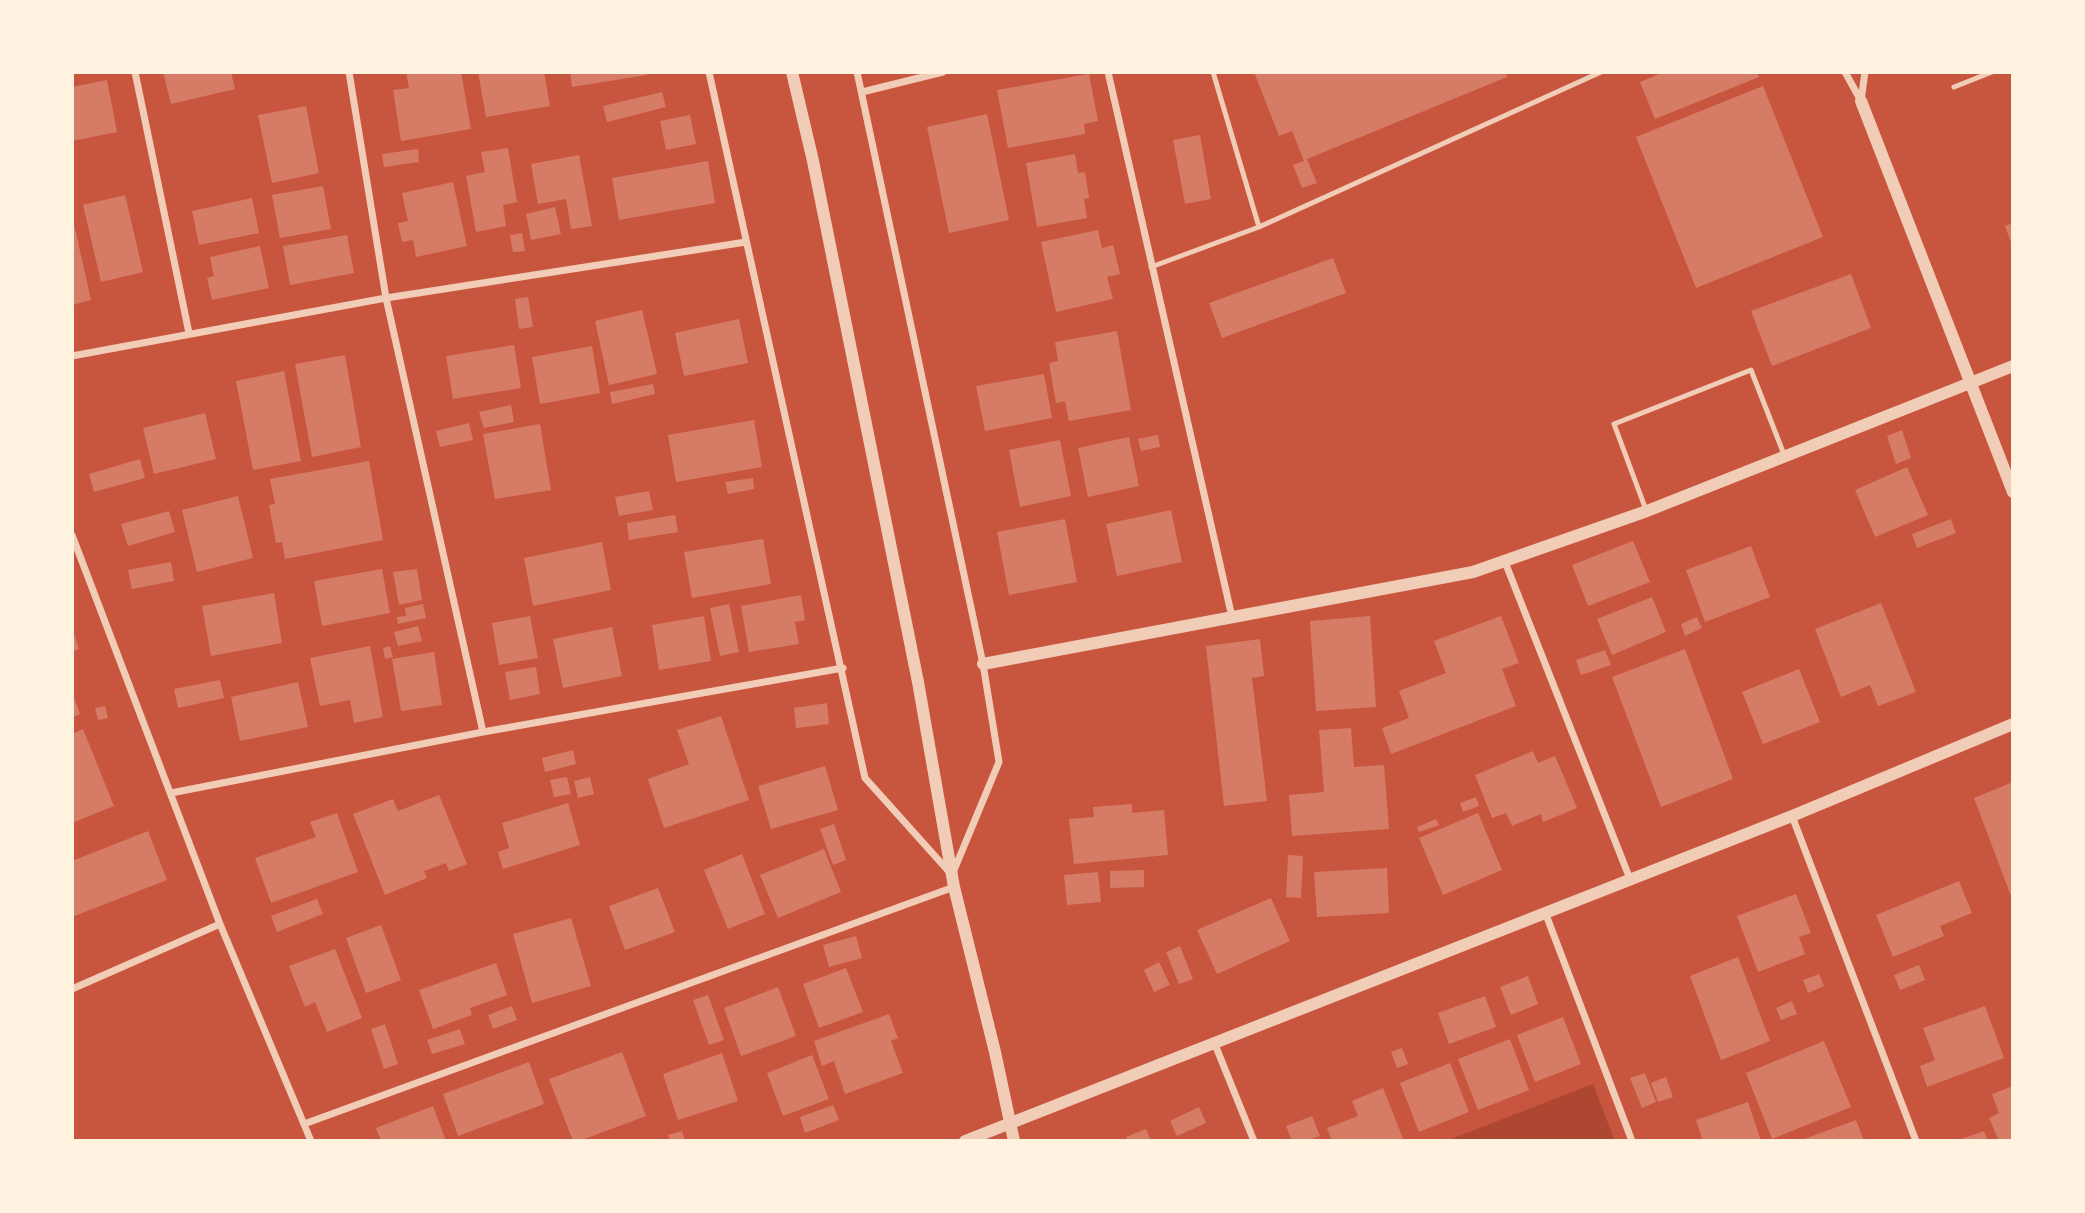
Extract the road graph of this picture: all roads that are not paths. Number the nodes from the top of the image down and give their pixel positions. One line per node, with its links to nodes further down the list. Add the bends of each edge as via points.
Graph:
1 (135, 72): 20 (street)
2 (349, 72): 19 (street)
3 (709, 72): 17 (street)
4 (792, 72): 37 (street, via 918,682)
5 (857, 72): 14 (street)
6 (943, 72): 14 (street)
7 (1108, 72): 18 (street)
8 (1213, 72): 16 (lane)
9 (1601, 72): 16 (lane)
10 (1845, 72): 15 (street)
11 (1865, 72): 15 (street)
12 (1992, 72): 13 (lane)
13 (1954, 88)
14 (862, 92): 30 (street)
15 (1861, 101): 23 (street)
16 (1259, 227): 18 (lane)
17 (746, 242): 19 (street); 31 (street)
18 (1151, 267): 29 (street)
19 (386, 298): 20 (street); 33 (street)
20 (188, 333): 21 (street)
21 (72, 356)
22 (2013, 366): 23 (street)
23 (1972, 382): 24 (street); 25 (street)
24 (1785, 457): 26 (street); 26 (lane, via 1751,370 1614,424)
25 (2013, 492)
26 (1647, 512): 28 (street)
27 (72, 535): 34 (street)
28 (1505, 562): 29 (street); 36 (street)
29 (1232, 617): 30 (street)
30 (983, 664): 37 (street, via 999,761)
31 (843, 668): 33 (street); 37 (street, via 865,778)
32 (2013, 724): 35 (street)
33 (483, 733): 34 (street)
34 (171, 793): 39 (street)
35 (1793, 816): 36 (street); 49 (street)
36 (1630, 879): 38 (street)
37 (953, 881): 42 (street); 43 (street)
38 (1545, 912): 41 (street); 48 (street)
39 (220, 924): 40 (street); 42 (street)
40 (72, 989)
41 (1214, 1042): 43 (street); 47 (street)
42 (304, 1124): 44 (street)
43 (1010, 1125): 45 (street); 46 (street)
44 (311, 1141)
45 (965, 1141)
46 (1014, 1141)
47 (1254, 1141)
48 (1632, 1141)
49 (1916, 1141)

